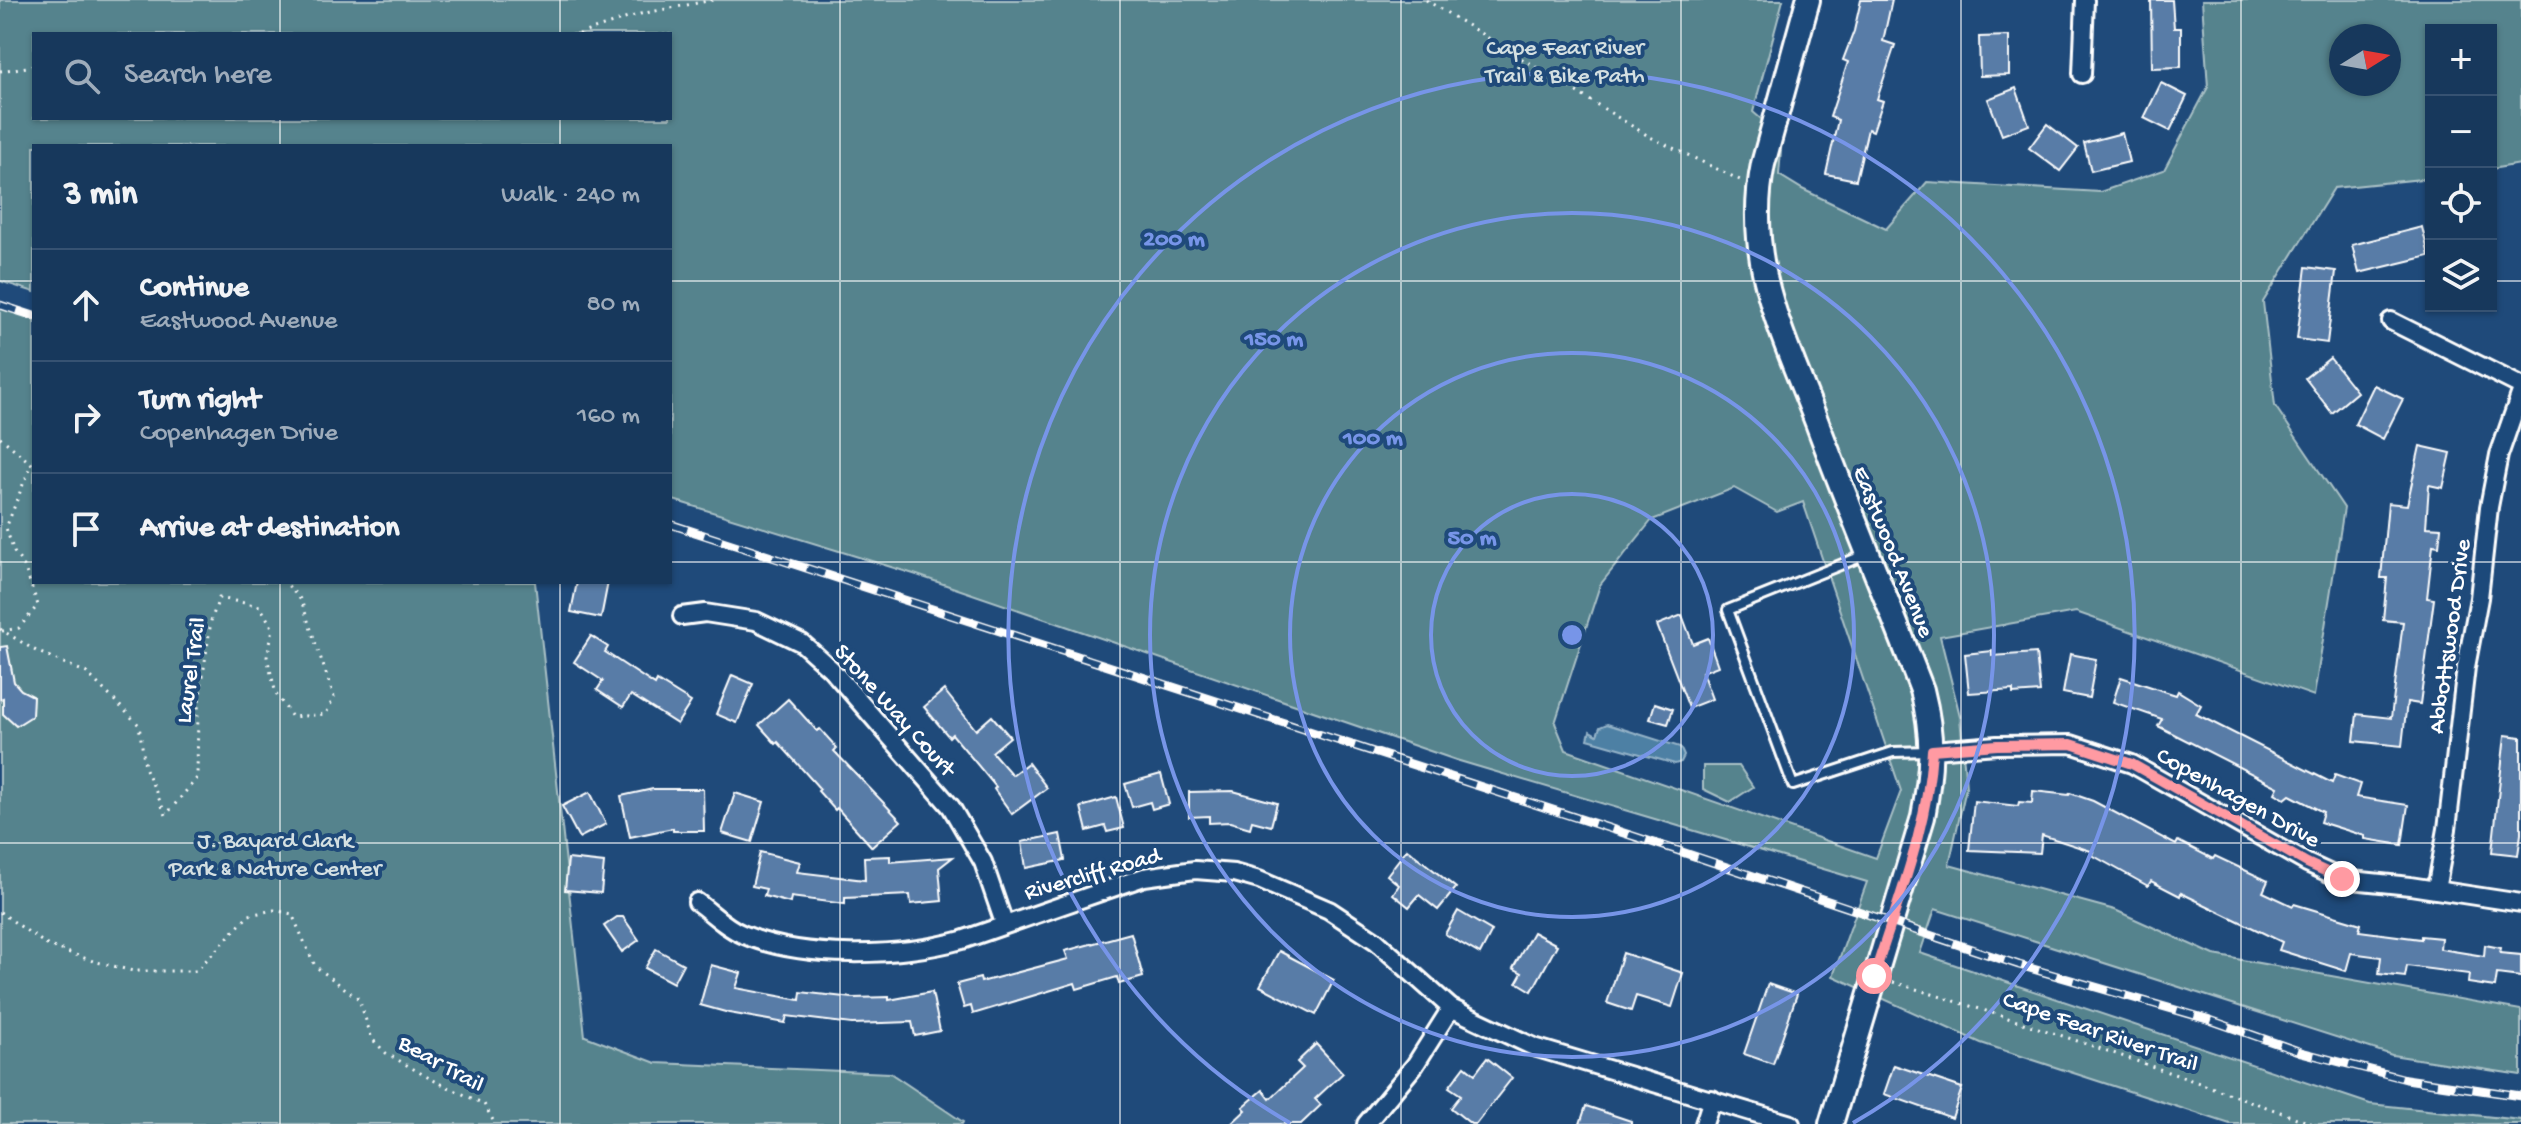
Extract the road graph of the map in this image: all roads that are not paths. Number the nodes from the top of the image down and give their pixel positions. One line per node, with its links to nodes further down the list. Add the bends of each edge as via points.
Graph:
1 (1808, 0): 6 (street, Eastwood Avenue, via 1758,189 1757,241 1775,317)
2 (2085, 0): 3 (street)
3 (2082, 74)
4 (2391, 321): 5 (street)
5 (2521, 389): 9 (street, Abbottswood Drive, via 2489,507)
6 (1869, 554): 8 (street, Eastwood Avenue, via 1922,690); 8 (lane, via 1728,610 1793,785 1893,752)
7 (682, 616): 12 (street, Stone Way Court, via 705,613 756,621 802,643 831,669 951,807 983,862)
8 (1932, 750): 9 (street, Copenhagen Drive, via 2071,744 2132,764 2342,879); 18 (street, Eastwood Avenue, via 1923,817)
9 (2436, 890): 11 (street, Copenhagen Drive)
10 (697, 902): 12 (street, Rivercliff Road, via 745,936 860,953 936,947)
11 (2521, 903)
12 (1004, 923): 13 (street, Rivercliff Road, via 1144,877 1195,870 1234,873 1329,910 1376,941)
13 (1451, 1008): 14 (street, Rivercliff Road, via 1534,1047); 15 (street, via 1415,1065)
14 (1712, 1099): 16 (street); 17 (street, Rivercliff Road)
15 (1366, 1124)
16 (1704, 1124)
17 (1791, 1124)
18 (1831, 1124)

